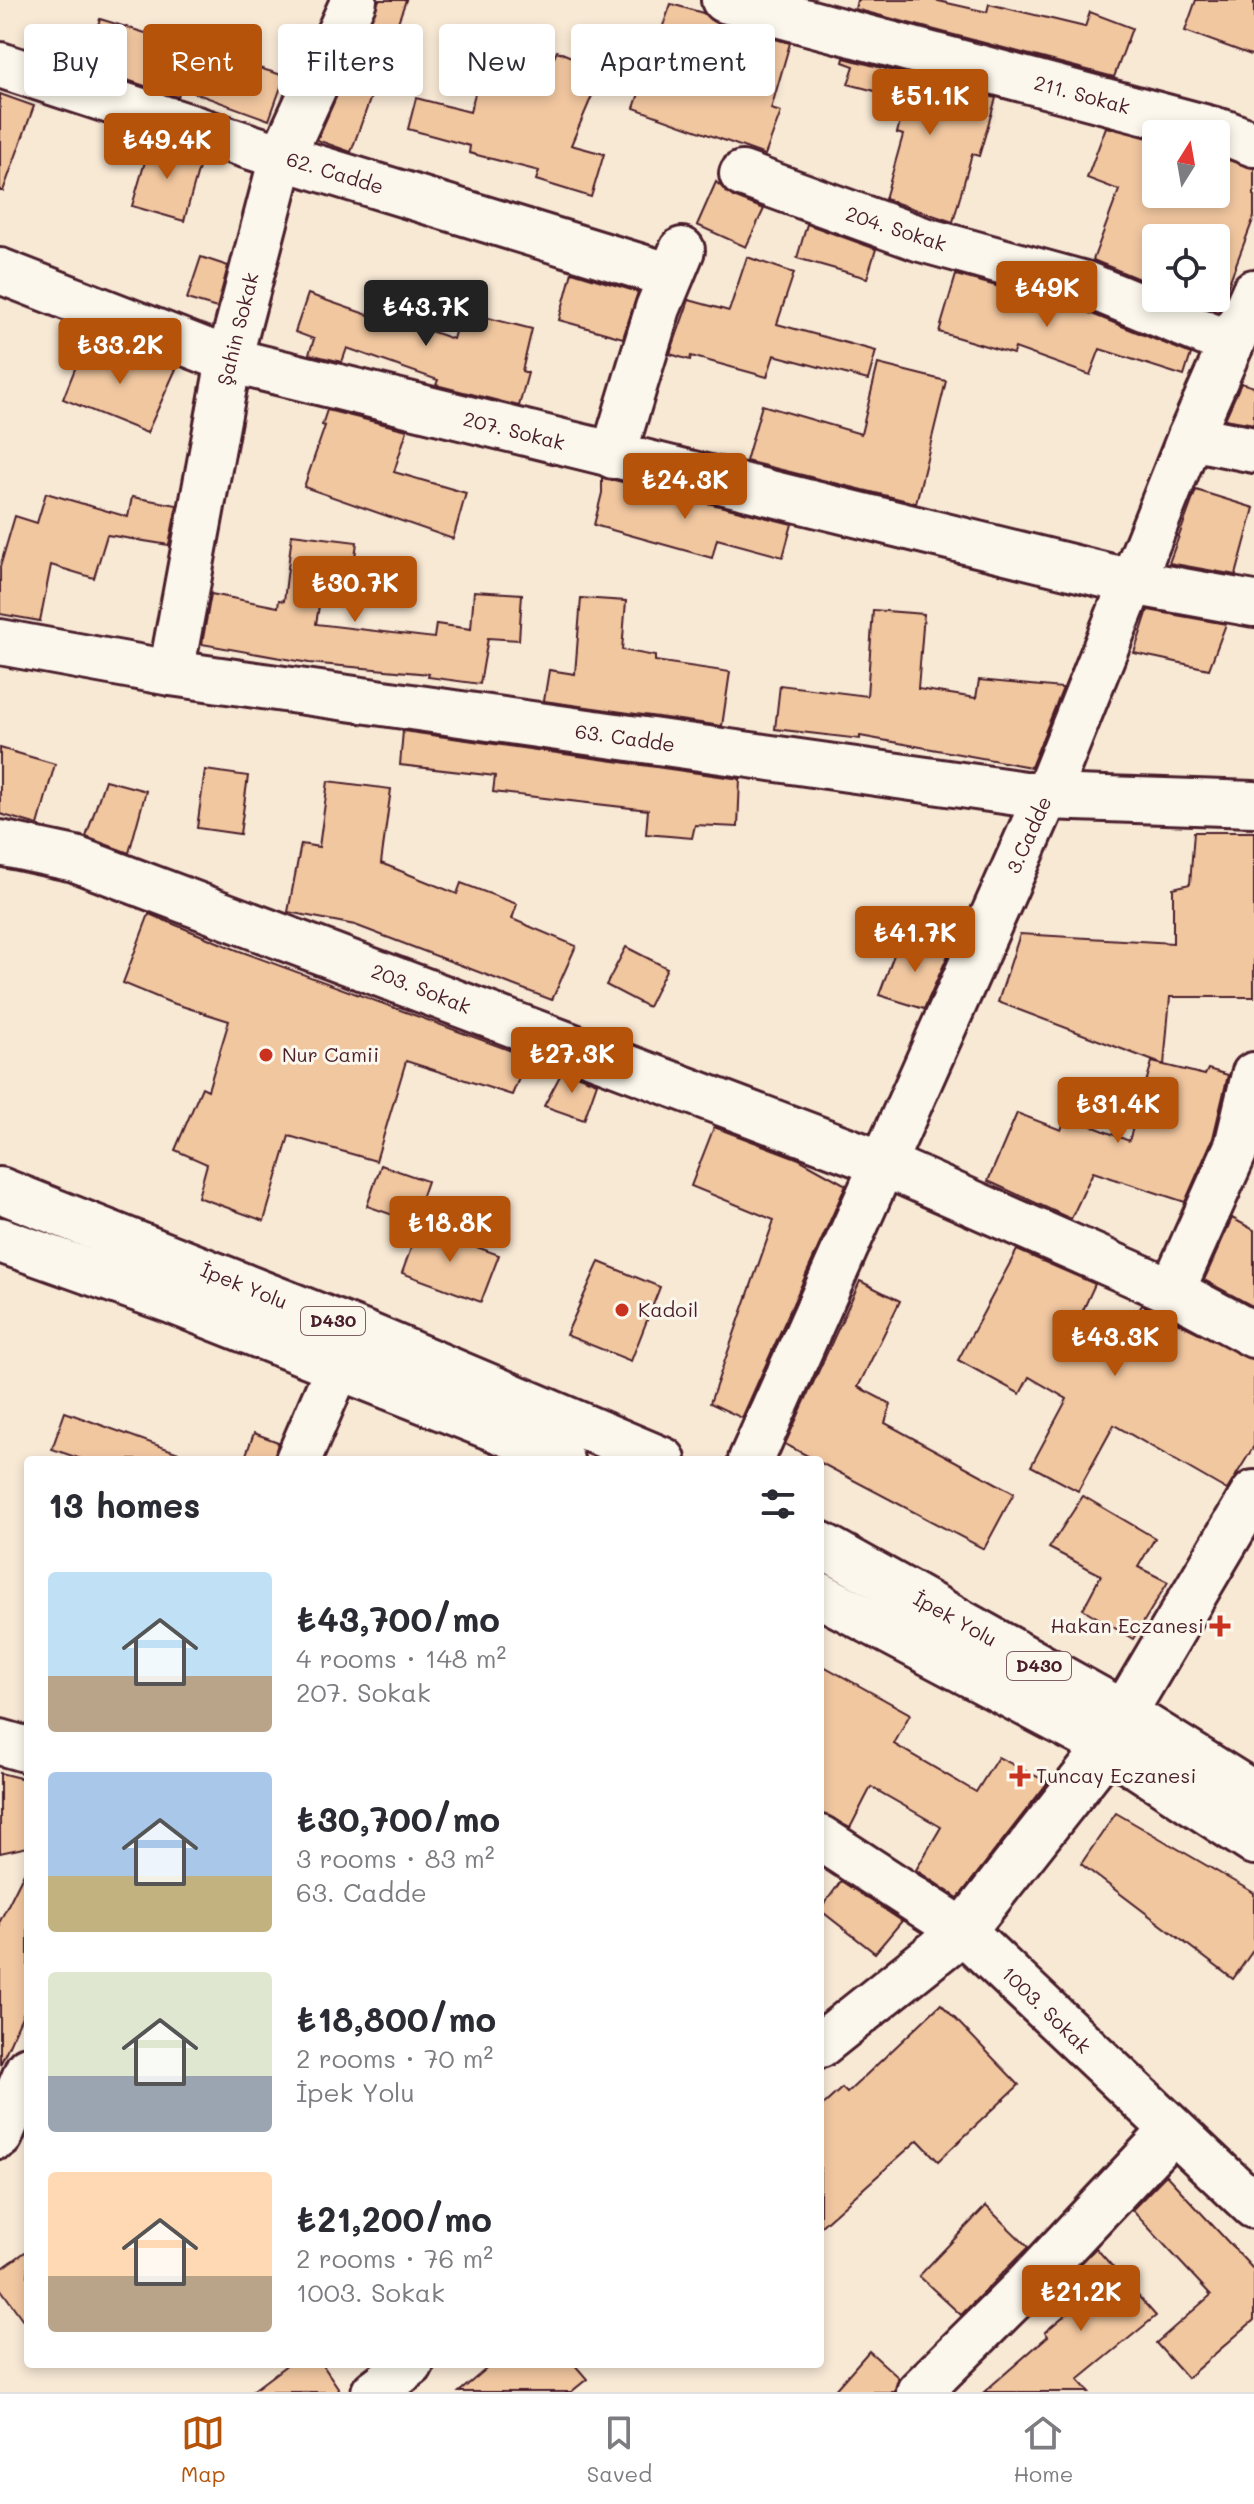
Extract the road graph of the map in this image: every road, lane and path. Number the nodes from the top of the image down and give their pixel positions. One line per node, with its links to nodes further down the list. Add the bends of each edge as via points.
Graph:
1 (354, 0): 5 (main road, Şahin Sokak)
2 (724, 0): 4 (main road, 211. Sokak)
3 (0, 65): 5 (main road, 62. Cadde)
4 (1254, 144)
5 (282, 157): 10 (main road, Şahin Sokak); 13 (main road, 62. Cadde, via 677,262)
6 (742, 174): 9 (main road, 204. Sokak, via 921,239 1085,284)
7 (0, 271): 10 (main road, 207. Sokak)
8 (1254, 292): 9 (main road, 3.Cadde)
9 (1231, 344): 11 (main road, 3.Cadde)
10 (229, 360): 13 (main road, 207. Sokak); 17 (main road, Şahin Sokak)
11 (1190, 437): 12 (main road); 14 (main road, 3.Cadde)
12 (1254, 450)
13 (613, 456): 14 (main road, 207. Sokak)
14 (1132, 582): 15 (main road, 207. Sokak); 18 (main road, 3.Cadde)
15 (1254, 604)
16 (0, 642): 17 (main road, 63. Cadde)
17 (171, 673): 18 (main road, 63. Cadde)
18 (1046, 797): 19 (main road, 63. Cadde); 22 (main road, 3.Cadde)
19 (1254, 804)
20 (0, 843): 22 (main road, 203. Sokak, via 75,859)
21 (1254, 1075): 25 (main road, via 1237,1146)
22 (884, 1164): 25 (main road, 203. Sokak); 31 (main road, 3.Cadde)
23 (0, 1190): 30 (main road, İpek Yolu / D430, via 367,1335)
24 (0, 1240): 27 (main road, D430)
25 (1172, 1291): 26 (main road, 203. Sokak)
26 (1254, 1335)
27 (338, 1367): 28 (main road); 29 (main road, D430)
28 (300, 1456)
29 (553, 1456)
30 (654, 1456)
31 (753, 1456)
32 (1254, 1493): 35 (main road)
33 (824, 1547): 35 (main road, İpek Yolu / D430)
34 (824, 1597): 35 (main road, D430)
35 (1116, 1730): 38 (main road, İpek Yolu / D430); 40 (main road, D430); 41 (main road)
36 (0, 1742): 37 (main road)
37 (24, 1749)
38 (1254, 1794)
39 (824, 1841): 41 (main road, 1003. Sokak)
40 (1254, 1842)
41 (963, 1931): 42 (main road); 44 (main road, 1003. Sokak)
42 (824, 2042)
43 (24, 2079): 45 (main road)
44 (1173, 2130): 48 (main road, 1003. Sokak); 49 (main road)
45 (0, 2136)
46 (24, 2155): 47 (main road)
47 (0, 2157)
48 (1254, 2206)
49 (919, 2392)

